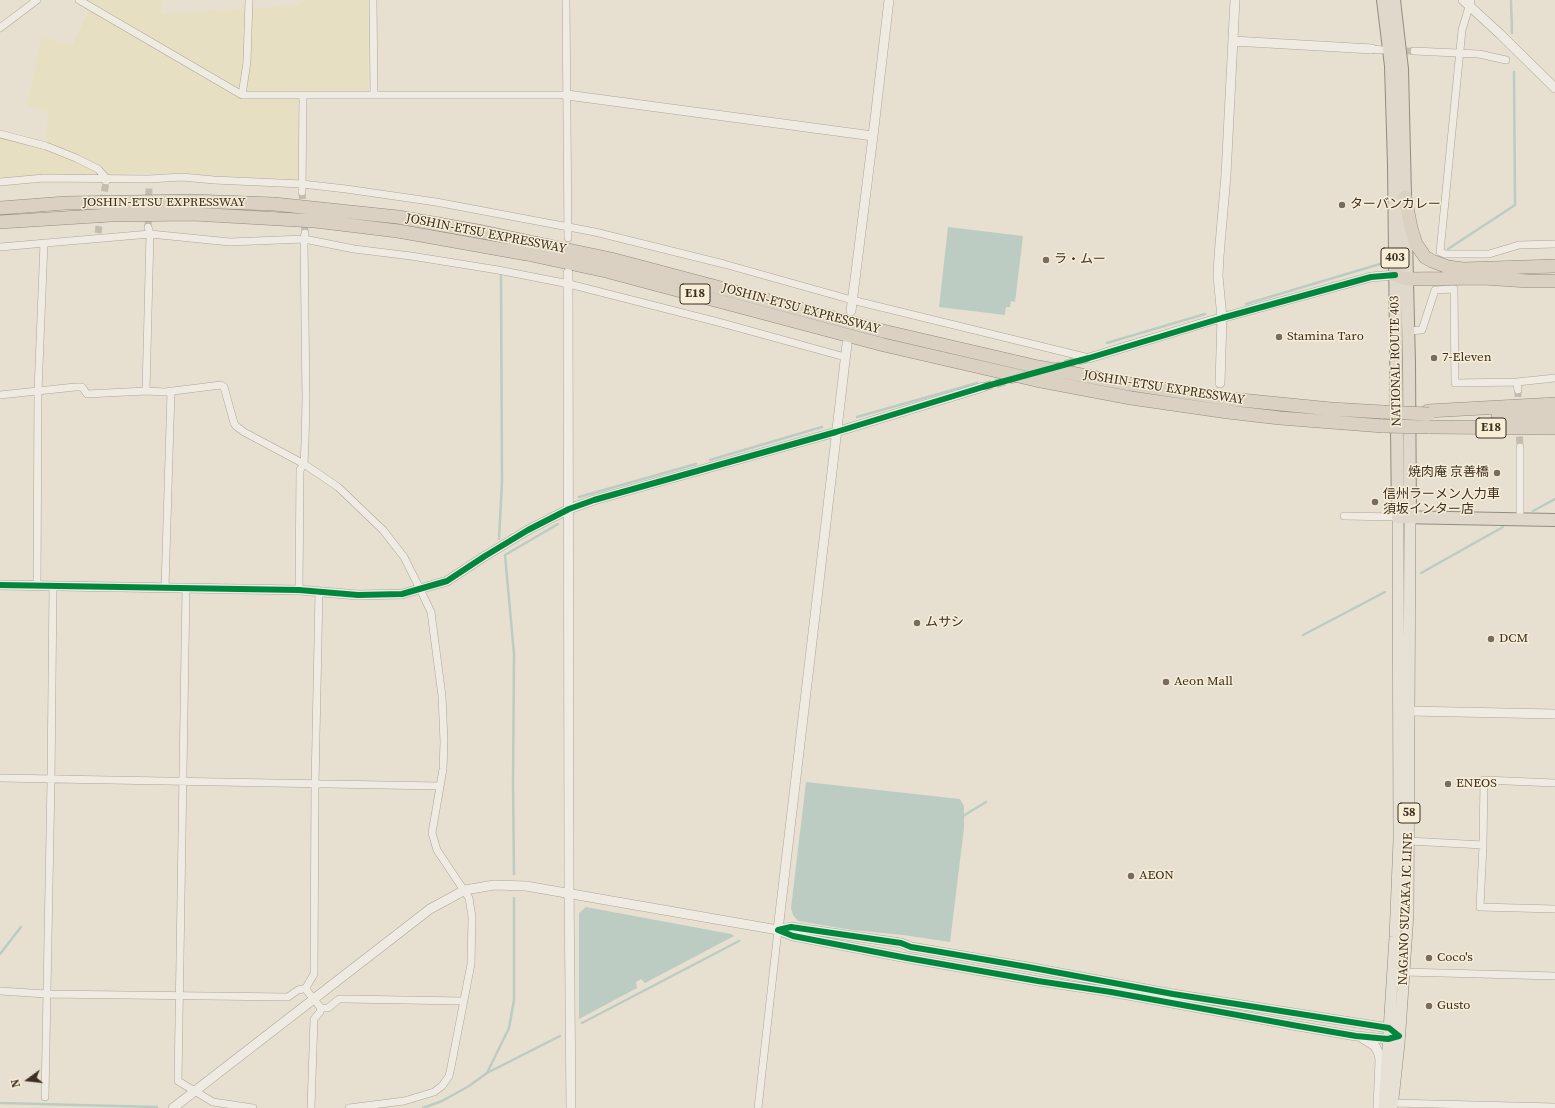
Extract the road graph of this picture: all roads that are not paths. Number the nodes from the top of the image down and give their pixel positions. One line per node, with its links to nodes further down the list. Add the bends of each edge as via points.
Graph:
1 (37, 0): 11 (street)
2 (79, 0): 19 (street)
3 (249, 0): 19 (street)
4 (373, 0): 21 (street)
5 (566, 0): 22 (street)
6 (889, 0): 24 (street)
7 (1235, 0): 12 (street)
8 (1383, 0): 43 (highway, NATIONAL ROUTE 403 / 403, via 1391,66)
9 (1394, 0): 29 (highway, NATIONAL ROUTE 403 / 403, via 1402,69)
10 (1468, 2): 16 (street); 18 (street)
11 (0, 28)
12 (1233, 41): 13 (street); 48 (street, via 1226,176 1218,263)
13 (1372, 49): 14 (street)
14 (1382, 50)
15 (1414, 51): 16 (street)
16 (1460, 53): 17 (street); 38 (street, via 1440,252 1489,254 1519,245)
17 (1506, 60)
18 (1555, 88)
19 (242, 95): 20 (street)
20 (303, 95): 21 (street); 27 (street)
21 (374, 95): 22 (street)
22 (567, 95): 24 (street); 33 (street)
23 (0, 134): 25 (street, via 46,146 76,158 98,169)
24 (873, 136): 46 (street)
25 (106, 180): 26 (street, via 44,178); 27 (street, via 149,183 182,176)
26 (0, 182)
27 (302, 184): 28 (street); 33 (street, via 436,202)
28 (302, 192)
29 (1405, 197): 41 (highway, via 1413,237 1420,251 1425,257 1440,265); 43 (highway, NATIONAL ROUTE 403 / 403)
30 (0, 208): 64 (highway, JOSHIN-ETSU EXPRESSWAY / E18, bridge, via 66,203 192,201 274,204 398,217 491,233 604,257 883,331 1045,369 1230,399)
31 (0, 222): 64 (highway, JOSHIN-ETSU EXPRESSWAY / E18, bridge, via 111,215 193,214 299,220 398,231 599,270 891,346 1036,380 1131,398 1280,418 1383,426)
32 (148, 227): 34 (street)
33 (568, 227): 36 (street); 46 (street, via 724,264)
34 (150, 234): 35 (street, via 230,242); 37 (street, via 98,236); 59 (street)
35 (305, 236): 45 (street, via 354,248 498,270); 68 (street)
36 (568, 238)
37 (44, 243): 39 (street); 58 (street)
38 (1555, 244)
39 (0, 247)
40 (1555, 266): 41 (highway)
41 (1464, 269): 43 (highway)
42 (568, 273): 45 (street)
43 (1403, 275): 44 (highway, via 1528,282); 48 (street, via 1371,277); 49 (highway, NATIONAL ROUTE 403 / 403); 71 (highway, NATIONAL ROUTE 403 / 403)
44 (1555, 281)
45 (569, 284): 51 (street); 69 (street)
46 (852, 300): 47 (street); 52 (street)
47 (851, 311)
48 (1222, 318): 52 (street); 55 (street)
49 (1408, 331): 54 (street, via 1422,330 1435,290 1454,289 1455,384); 72 (highway, NATIONAL ROUTE 403 / 403)
50 (847, 344): 51 (street)
51 (845, 357): 66 (street)
52 (1089, 358)
53 (1555, 378): 54 (street)
54 (1517, 382): 57 (street)
55 (1220, 383)
56 (983, 387): 66 (street)
57 (1518, 390)
58 (38, 391): 59 (street, via 75,387 82,387 87,394); 61 (street); 76 (street)
59 (146, 391): 60 (street)
60 (171, 391): 68 (street, via 218,385 224,387 236,426); 78 (street)
61 (0, 395)
62 (1555, 404): 64 (highway)
63 (1555, 415): 64 (highway, JOSHIN-ETSU EXPRESSWAY / E18)
64 (1428, 418): 65 (highway, JOSHIN-ETSU EXPRESSWAY / E18)
65 (1555, 428)
66 (836, 432): 69 (street, via 630,489); 96 (street)
67 (1520, 447): 73 (street)
68 (304, 464): 80 (street, via 338,487 383,530 404,557); 81 (street, via 300,470)
69 (569, 509): 80 (street, via 447,581); 94 (street)
70 (1344, 516): 71 (street)
71 (1398, 517): 72 (highway); 106 (main road, NAGANO SUZAKA IC LINE / 58, via 1399,840)
72 (1410, 517): 73 (highway); 83 (main road, NAGANO SUZAKA IC LINE / 58)
73 (1520, 519): 74 (highway)
74 (1555, 520)
75 (0, 585): 76 (street)
76 (37, 586): 77 (street)
77 (53, 586): 78 (street); 86 (street)
78 (165, 588): 79 (street)
79 (186, 588): 81 (street); 87 (street)
80 (420, 589): 82 (street, via 402,594 358,595); 90 (street, via 431,612 442,696 444,742 443,769)
81 (299, 590): 82 (street)
82 (319, 592): 89 (street)
83 (1409, 711): 84 (street); 91 (main road, NAGANO SUZAKA IC LINE / 58)
84 (1555, 714)
85 (0, 778): 86 (street)
86 (51, 780): 87 (street); 101 (street)
87 (183, 782): 89 (street); 102 (street)
88 (1555, 783): 92 (street, via 1484,780)
89 (315, 785): 90 (street); 99 (street, via 314,974)
90 (439, 786): 93 (street, via 432,826 434,846)
91 (1409, 841): 92 (street); 97 (main road, NAGANO SUZAKA IC LINE / 58)
92 (1483, 845): 95 (street, via 1480,908)
93 (464, 890): 94 (street, via 506,884); 103 (street, via 430,909); 104 (street, via 469,898 472,916 472,952)
94 (569, 894): 96 (street); 118 (street)
95 (1555, 909)
96 (778, 930): 106 (street, via 792,927 901,943 911,947); 107 (street, via 793,936 915,959); 119 (street)
97 (1404, 972): 98 (street); 108 (main road, NAGANO SUZAKA IC LINE / 58)
98 (1555, 976)
99 (307, 988): 102 (street, via 298,990 288,997); 103 (street)
100 (0, 991): 101 (street)
101 (46, 994): 102 (street); 110 (street)
102 (179, 996): 109 (street, via 178,1081)
103 (314, 999): 105 (street); 109 (street)
104 (464, 1001): 105 (street, via 339,999 328,1008); 111 (street, via 449,1076 434,1092)
105 (321, 1008): 116 (street, via 314,1020)
106 (1388, 1034): 107 (street); 108 (street); 112 (main road, NAGANO SUZAKA IC LINE / 58)
107 (1356, 1036): 120 (street, via 1370,1042 1379,1054)
108 (1399, 1036): 112 (main road, NAGANO SUZAKA IC LINE / 58)
109 (196, 1090): 114 (street); 115 (street, via 213,1102)
110 (45, 1097)
111 (405, 1105): 117 (street)
112 (1390, 1106): 113 (street)
113 (1555, 1107)
114 (173, 1108)
115 (253, 1108)
116 (311, 1108)
117 (349, 1108)
118 (571, 1108)
119 (758, 1108)
120 (1378, 1108)

